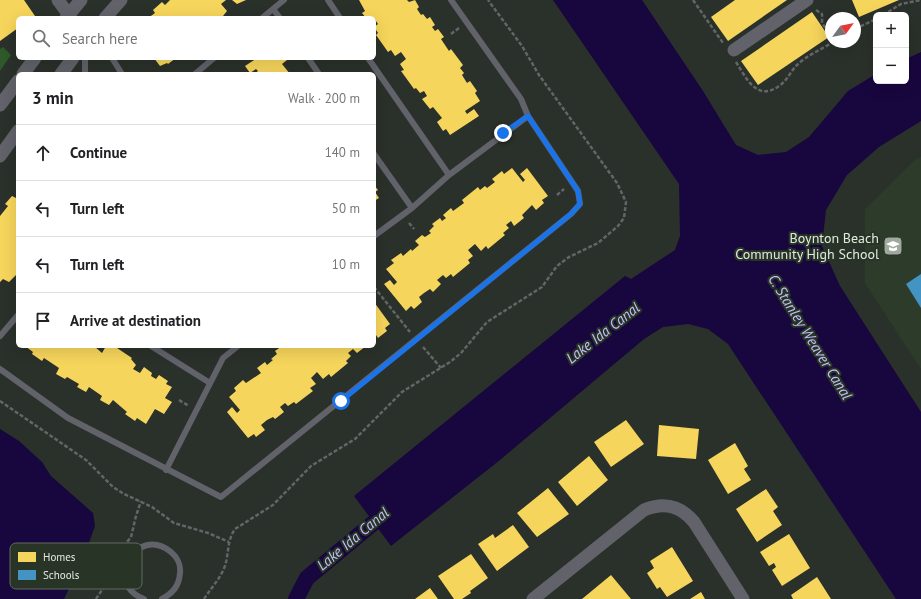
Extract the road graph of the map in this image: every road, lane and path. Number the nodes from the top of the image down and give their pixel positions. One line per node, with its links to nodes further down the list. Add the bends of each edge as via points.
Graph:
1 (58, 0): 12 (street)
2 (81, 0): 13 (street)
3 (121, 0): 14 (street)
4 (284, 0): 10 (lane)
5 (328, 0): 17 (lane)
6 (452, 0): 40 (lane, via 521,99)
7 (693, 0): 24 (path)
8 (921, 0): 11 (path, via 901,4)
9 (809, 3): 21 (path, via 820,12); 24 (street)
10 (273, 9): 15 (lane); 16 (lane)
11 (887, 12)
12 (67, 16)
13 (69, 16)
14 (107, 16)
15 (264, 16)
16 (278, 16)
17 (339, 16)
18 (873, 20): 19 (path)
19 (861, 26)
20 (460, 27): 22 (path)
21 (825, 27)
22 (451, 34)
23 (825, 47): 24 (path, via 797,65 779,86 769,91 754,88)
24 (731, 51)
25 (34, 60): 32 (street)
26 (72, 60): 33 (street)
27 (85, 60): 34 (lane)
28 (113, 60): 35 (lane)
29 (212, 60): 36 (lane)
30 (309, 60): 37 (lane)
31 (369, 60): 44 (lane)
32 (24, 72)
33 (62, 72)
34 (85, 72)
35 (121, 72)
36 (197, 72)
37 (318, 72)
38 (16, 84): 39 (street)
39 (0, 105)
40 (528, 116): 44 (lane); 64 (lane, via 578,191 580,204 571,214 221,497)
41 (16, 134): 42 (street)
42 (0, 156)
43 (376, 157): 47 (lane)
44 (449, 175): 47 (lane)
45 (566, 188): 46 (path)
46 (556, 195)
47 (412, 208): 50 (lane)
48 (407, 220): 49 (path)
49 (414, 229)
50 (376, 235)
51 (376, 289): 53 (path)
52 (16, 317): 54 (lane)
53 (411, 332)
54 (0, 336)
55 (423, 346): 58 (path)
56 (154, 348): 60 (lane)
57 (234, 348): 60 (lane, via 223,358)
58 (441, 368)
59 (0, 369): 64 (lane, via 68,418)
60 (210, 383): 64 (lane)
61 (179, 400): 63 (path)
62 (0, 401): 69 (path, via 86,460 113,487 124,494 152,507 174,523 229,542 222,573)
63 (189, 406)
64 (166, 470)
65 (142, 547): 68 (lane, via 157,545 165,548 178,561 180,579 170,595)
66 (130, 589): 67 (lane)
67 (144, 599)
68 (162, 599)
69 (204, 599)
70 (533, 599): 71 (street, via 644,510 666,505 687,513)
71 (743, 599)

